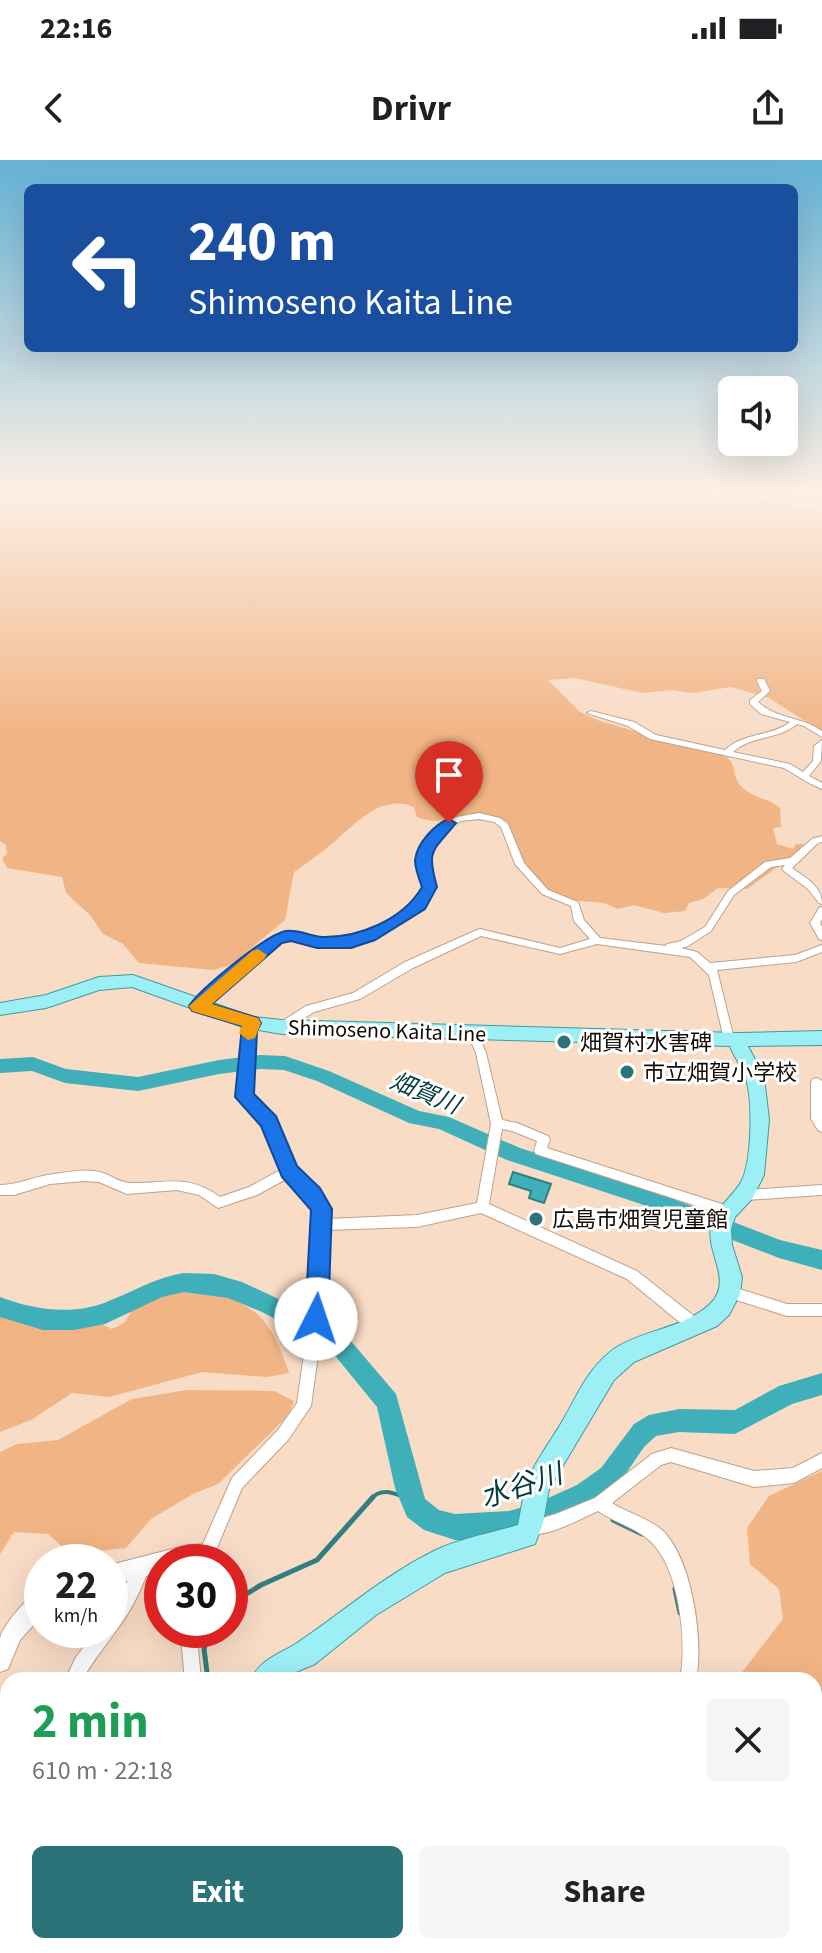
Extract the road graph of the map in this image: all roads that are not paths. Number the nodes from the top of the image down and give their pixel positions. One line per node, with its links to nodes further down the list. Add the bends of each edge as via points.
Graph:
1 (761, 681): 3 (street, via 766,691 754,705)
2 (591, 713): 6 (street, via 631,724 651,736)
3 (796, 721): 4 (street); 6 (street, via 739,740)
4 (822, 735)
5 (822, 742): 7 (street, via 817,761)
6 (727, 753): 7 (street, via 787,766)
7 (804, 776): 8 (street)
8 (822, 786)
9 (822, 839): 10 (street)
10 (793, 861): 11 (street, via 787,869); 15 (street, via 768,864 731,893 708,929 684,944)
11 (822, 901)
12 (822, 910): 13 (street, via 815,923)
13 (822, 937)
14 (597, 941): 15 (street); 18 (street, via 579,921 575,904 545,892 525,870 505,826 468,816 440,829 428,845 422,862 429,887 419,905 351,943 317,943 291,935 277,939); 21 (street, via 560,951 480,932 356,996 310,1009)
15 (635, 944): 17 (street, via 690,953)
16 (822, 948): 17 (street, via 796,958)
17 (710, 967): 24 (street)
18 (198, 1006): 19 (main road, Shimoseno Kaita Line, via 133,981 116,980 89,984 37,1004); 20 (main road, Shimoseno Kaita Line)
19 (0, 1009)
20 (252, 1023): 21 (main road, Shimoseno Kaita Line); 28 (street, via 244,1097 269,1122)
21 (282, 1027): 22 (main road, Shimoseno Kaita Line)
22 (472, 1032): 24 (main road, Shimoseno Kaita Line); 27 (street)
23 (822, 1038): 24 (main road, Shimoseno Kaita Line)
24 (734, 1039): 31 (main road, via 755,1077 758,1101 755,1170)
25 (819, 1087): 26 (street, via 817,1119)
26 (822, 1127)
27 (496, 1129): 32 (street); 33 (street, via 513,1126 544,1139 540,1151)
28 (289, 1171): 29 (street, via 218,1203 202,1191 177,1185 127,1189 85,1176); 34 (street, via 317,1200)
29 (0, 1190)
30 (822, 1190): 31 (street)
31 (747, 1195): 33 (main road)
32 (482, 1207): 34 (street, via 417,1221); 37 (street, via 632,1275)
33 (724, 1219): 35 (main road)
34 (323, 1225): 41 (street, via 304,1406 237,1483)
35 (730, 1292): 36 (street, via 787,1310); 37 (main road, via 718,1312)
36 (822, 1310)
37 (694, 1325): 40 (main road, via 633,1350 612,1365 546,1470)
38 (822, 1460): 39 (street, via 794,1475 754,1479 671,1455 657,1459)
39 (600, 1503): 40 (street, via 556,1522); 52 (street, via 654,1533 674,1560 692,1638)
40 (533, 1515): 51 (main road, via 518,1539 439,1562)
41 (210, 1544)
42 (142, 1567): 43 (street); 44 (street)
43 (128, 1570)
44 (128, 1598)
45 (24, 1620): 48 (street)
46 (93, 1648): 49 (street)
47 (190, 1648): 50 (street)
48 (0, 1661)
49 (77, 1672)
50 (192, 1672)
51 (274, 1672)
52 (689, 1672)

